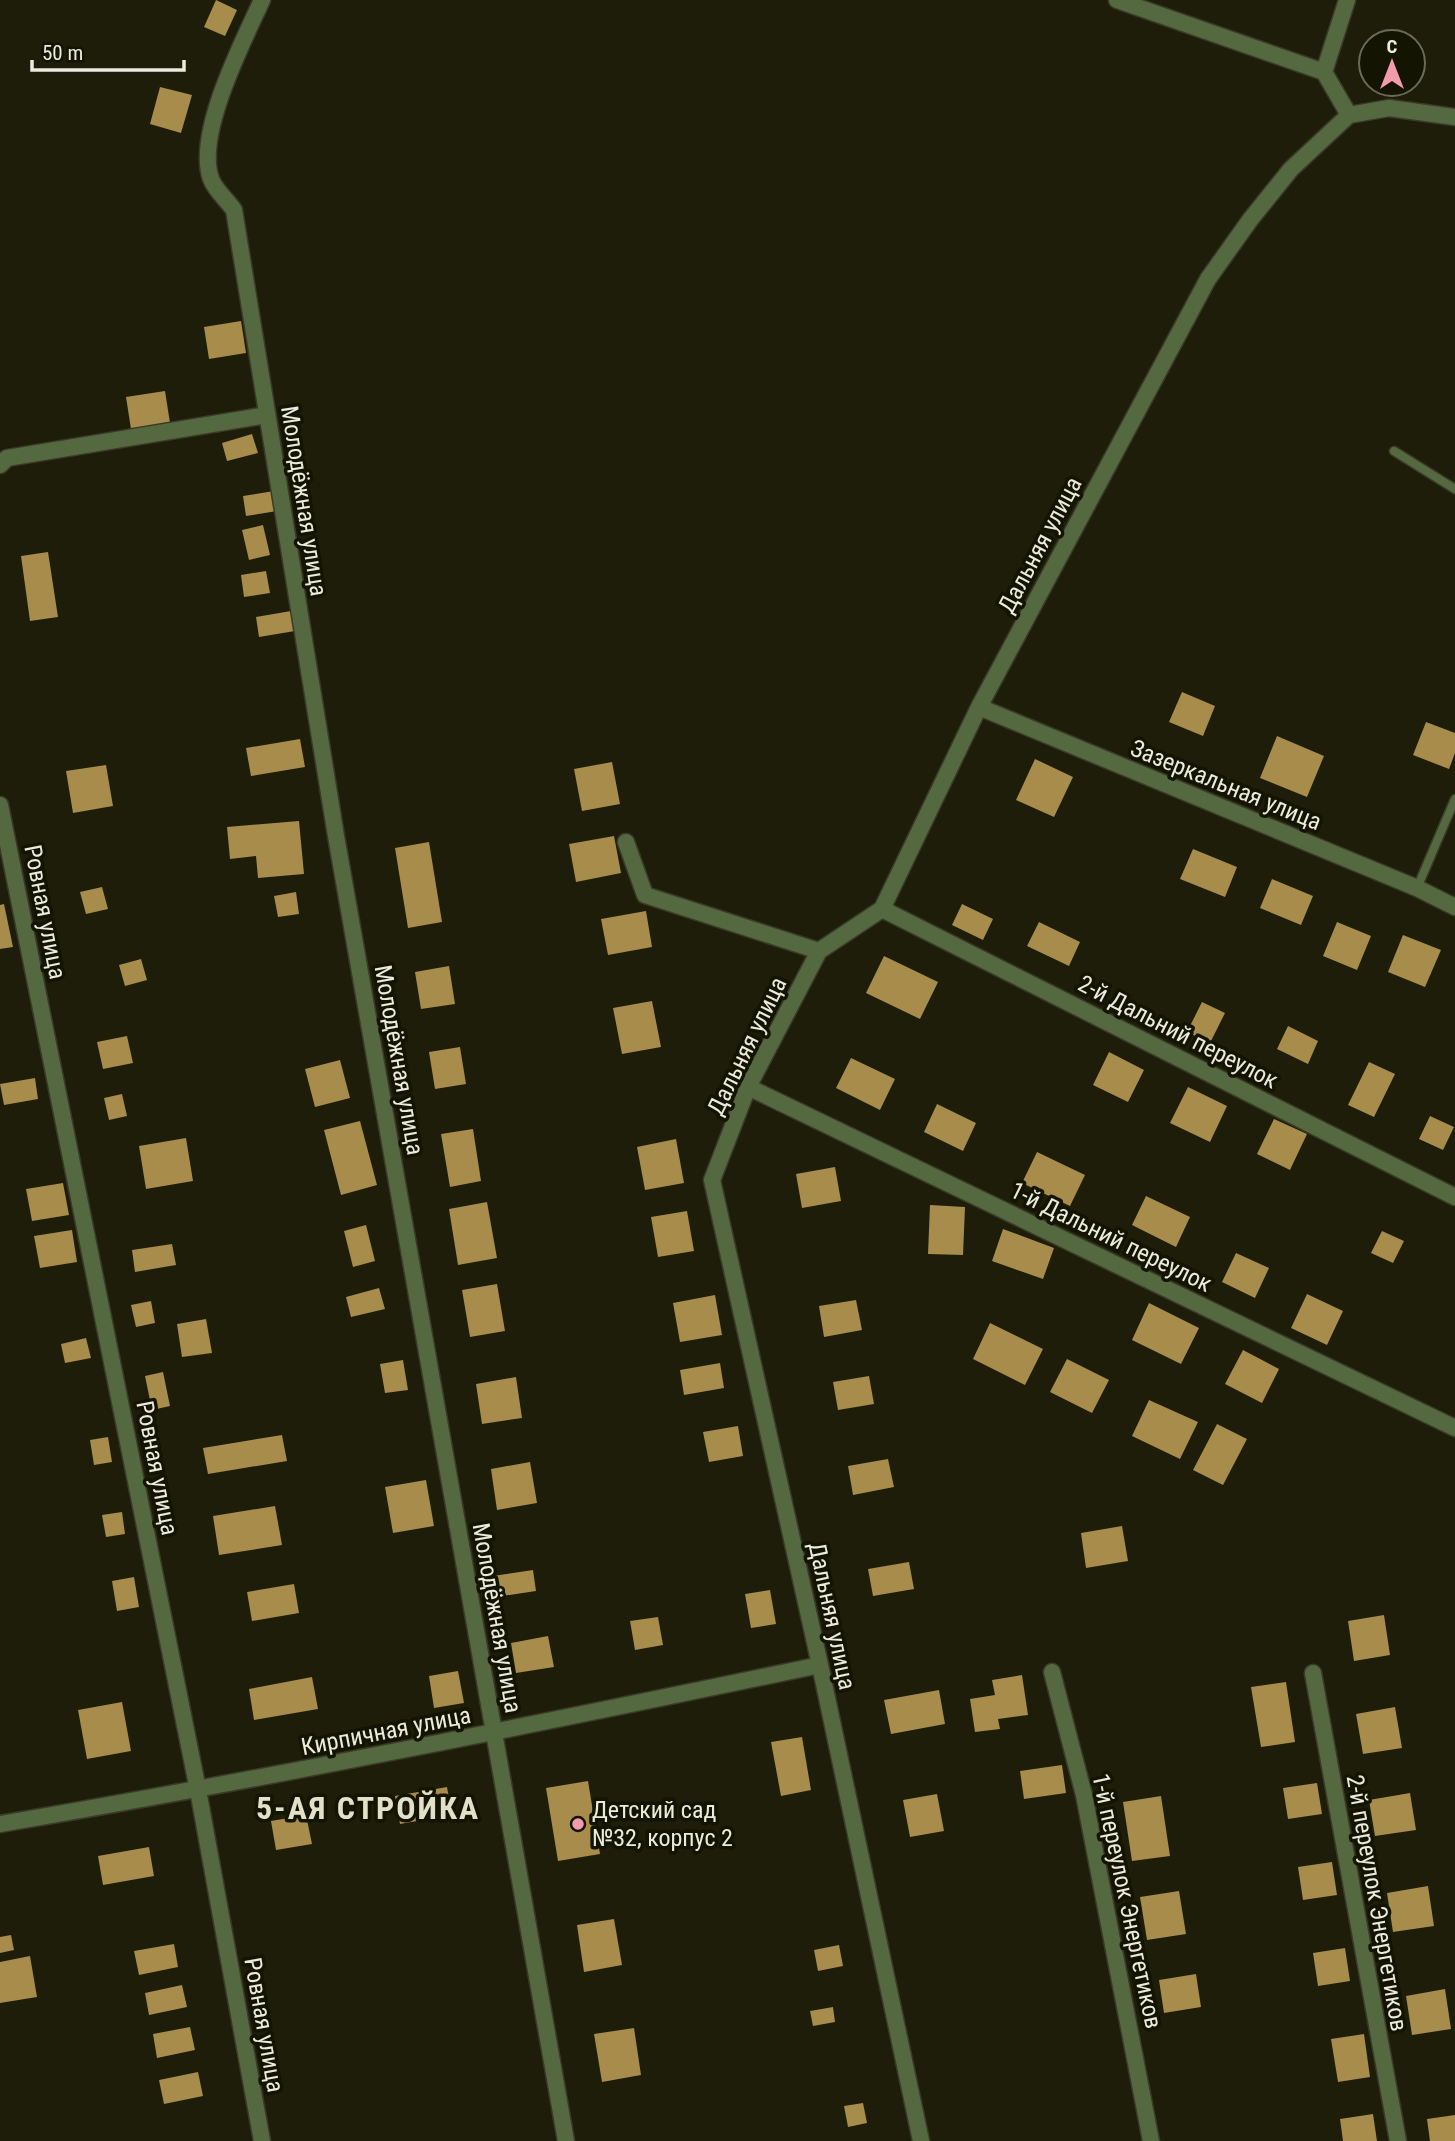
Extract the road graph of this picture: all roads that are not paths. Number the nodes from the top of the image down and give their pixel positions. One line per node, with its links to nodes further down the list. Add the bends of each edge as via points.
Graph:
1 (262, 0): 7 (street, Молодёжная улица, via 216,110 208,166 212,182 234,209)
2 (1117, 0): 4 (street)
3 (1347, 0): 4 (street)
4 (1324, 72): 5 (street)
5 (1349, 115): 6 (street, via 1389,108); 11 (street, Дальняя улица, via 1291,169 1208,279)
6 (1455, 117)
7 (267, 415): 9 (street, via 7,458); 25 (street, Молодёжная улица)
8 (1394, 451): 10 (lane)
9 (0, 465)
10 (1455, 489)
11 (979, 707): 15 (street, Зазеркальная улица); 17 (street, Дальняя улица)
12 (1455, 799): 15 (lane)
13 (0, 805): 26 (street, Ровная улица)
14 (626, 842): 18 (street, via 645,895)
15 (1417, 888): 16 (street, Зазеркальная улица)
16 (1455, 907)
17 (881, 909): 18 (street, Дальняя улица); 20 (street, 2-й Дальний переулок)
18 (819, 951): 19 (street, Дальняя улица)
19 (748, 1087): 21 (street, 1-й Дальний переулок); 22 (street, Дальняя улица, via 712,1180)
20 (1455, 1197)
21 (1455, 1428)
22 (820, 1665): 25 (street, Кирпичная улица); 30 (street, Дальняя улица)
23 (1052, 1672): 31 (street, 1-й переулок Энергетиков, via 1084,1795)
24 (1312, 1673): 32 (street, 2-й переулок Энергетиков)
25 (494, 1734): 26 (street, Кирпичная улица); 29 (street, Молодёжная улица)
26 (198, 1790): 27 (street, Кирпичная улица); 28 (street, Ровная улица)
27 (0, 1824)
28 (262, 2141)
29 (566, 2141)
30 (920, 2141)
31 (1151, 2141)
32 (1398, 2141)

